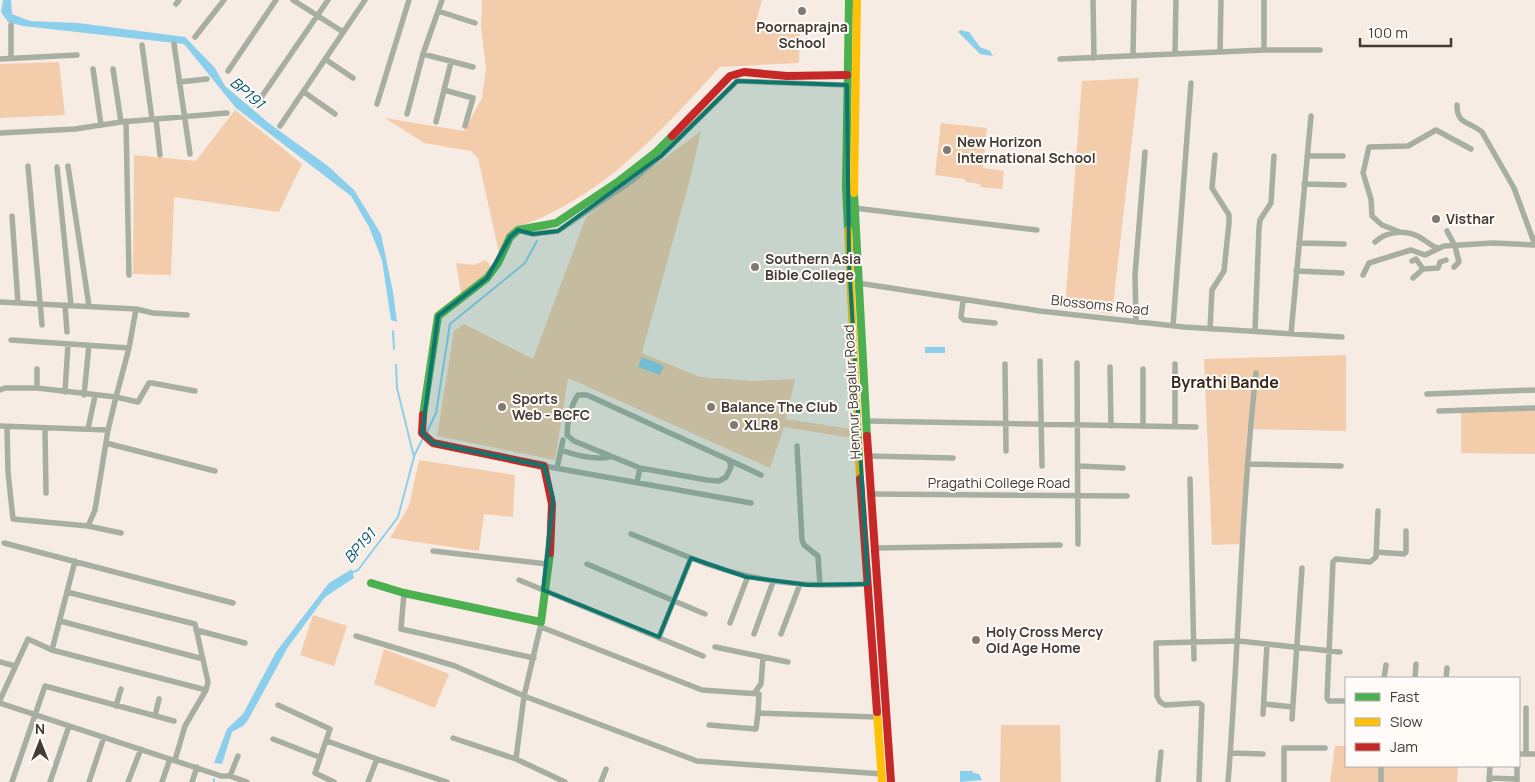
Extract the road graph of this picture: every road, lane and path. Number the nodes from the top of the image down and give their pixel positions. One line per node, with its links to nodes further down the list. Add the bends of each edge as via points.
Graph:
1 (224, 0): 20 (street)
2 (276, 0): 39 (street)
3 (293, 0): 16 (street)
4 (328, 0): 16 (street)
5 (365, 0): 19 (street)
6 (409, 0): 49 (street)
7 (442, 0): 15 (street)
8 (849, 0): 40 (main road, Hennur Bagalur Road)
9 (857, 0): 77 (main road, Hennur Bagalur Road)
10 (1093, 0): 30 (street)
11 (1134, 0): 29 (street)
12 (1176, 0): 27 (street)
13 (1220, 0): 25 (street)
14 (1264, 0): 23 (street)
15 (438, 11): 17 (street); 26 (street)
16 (318, 15): 19 (street); 51 (street)
17 (475, 24)
18 (11, 26): 32 (street)
19 (343, 32): 33 (street)
20 (194, 37)
21 (174, 44): 43 (street)
22 (142, 45): 57 (street)
23 (1264, 50): 24 (street); 25 (street)
24 (1320, 50)
25 (1220, 52): 27 (street)
26 (424, 54): 35 (street); 54 (street)
27 (1175, 54): 29 (street)
28 (77, 56): 32 (street)
29 (1133, 56): 30 (street)
30 (1094, 58): 34 (street)
31 (0, 59): 32 (street)
32 (11, 59)
33 (325, 59): 41 (street); 47 (street)
34 (1060, 59)
35 (451, 62): 36 (street); 46 (street)
36 (473, 67)
37 (93, 69): 60 (street)
38 (112, 69): 58 (street)
39 (228, 71)
40 (847, 75): 45 (main road, Hennur Bagalur Road); 48 (main road, via 737,73 722,83)
41 (353, 78)
42 (207, 79): 43 (street)
43 (179, 82): 55 (street)
44 (1191, 83): 110 (street)
45 (847, 85): 48 (street, via 742,79); 89 (main road, Hennur Bagalur Road, via 846,186)
46 (444, 90): 59 (street); 62 (street, via 472,98)
47 (304, 92): 53 (street); 61 (street)
48 (714, 98): 162 (main road, via 655,153 619,181 556,223 518,230 510,236 488,278 438,316 420,428 425,436 433,443)
49 (377, 104)
50 (1458, 104): 85 (street, via 1461,121 1482,132 1514,188)
51 (256, 105)
52 (227, 113): 55 (street)
53 (335, 114)
54 (407, 114)
55 (185, 116): 57 (street); 66 (street)
56 (1311, 116): 70 (street)
57 (154, 119): 58 (street); 67 (street)
58 (124, 122): 60 (street); 95 (street)
59 (436, 122)
60 (101, 125): 63 (street, via 75,130)
61 (280, 126)
62 (465, 126)
63 (0, 133)
64 (1471, 149): 81 (street, via 1436,130 1408,146 1369,147 1363,172 1372,216 1382,225)
65 (1146, 152): 107 (street, via 1135,275)
66 (190, 154)
67 (160, 155)
68 (1215, 155): 111 (street, via 1212,188 1229,215 1229,223 1224,271 1212,290)
69 (1274, 156): 113 (street, via 1271,203 1260,220 1259,228)
70 (1307, 156): 71 (street); 75 (street)
71 (1343, 156)
72 (28, 166): 102 (street)
73 (68, 166): 104 (street)
74 (57, 167): 103 (street)
75 (1304, 184): 76 (street); 83 (street)
76 (1344, 185)
77 (854, 208): 79 (street); 89 (main road, Hennur Bagalur Road)
78 (12, 216): 101 (street)
79 (1038, 230)
80 (1447, 230): 86 (street)
81 (1400, 232): 82 (street, via 1382,235); 87 (street, via 1416,236)
82 (1375, 242)
83 (1299, 244): 84 (street); 93 (street)
84 (1344, 244)
85 (1535, 245): 86 (street, via 1493,243)
86 (1455, 246): 87 (street); 91 (street, via 1459,262)
87 (1438, 248): 96 (street, via 1425,255 1411,250 1385,257 1369,263)
88 (1446, 260): 92 (street, via 1440,262 1438,271)
89 (853, 261): 98 (main road, Hennur Bagalur Road); 201 (main road, Hennur Bagalur Road, via 860,481)
90 (1412, 261): 92 (street, via 1416,259)
91 (1454, 267)
92 (1423, 269): 97 (street)
93 (1296, 271): 94 (street); 114 (street)
94 (1342, 273)
95 (129, 275)
96 (1363, 275)
97 (1418, 277)
98 (858, 283): 99 (street, Blossoms Road); 139 (main road, Hennur Bagalur Road)
99 (964, 301): 107 (street, Blossoms Road); 108 (street, via 961,316 964,320)
100 (0, 302): 101 (street)
101 (18, 303): 102 (street)
102 (40, 304): 103 (street); 109 (street)
103 (68, 305): 104 (street); 112 (street)
104 (89, 306): 105 (street)
105 (136, 309): 106 (street); 119 (street)
106 (187, 315)
107 (1136, 322): 110 (street, Blossoms Road)
108 (995, 323)
109 (42, 325)
110 (1173, 326): 111 (street, Blossoms Road)
111 (1210, 329): 113 (street, Blossoms Road)
112 (67, 332)
113 (1255, 332): 114 (street, Blossoms Road)
114 (1291, 334): 115 (street, Blossoms Road)
115 (1342, 337)
116 (11, 340): 117 (street)
117 (68, 344): 118 (street); 132 (street)
118 (89, 345): 119 (street); 134 (street)
119 (129, 348): 136 (street)
120 (1040, 361): 141 (street)
121 (1077, 363): 142 (street)
122 (1005, 364): 140 (street)
123 (1175, 364): 147 (street)
124 (1110, 367): 144 (street)
125 (37, 369): 128 (street)
126 (1143, 369): 145 (street)
127 (1256, 373): 161 (street)
128 (37, 388): 129 (street); 132 (street)
129 (0, 390)
130 (1535, 390): 133 (street)
131 (195, 391): 136 (street, via 149,383 138,402)
132 (65, 392): 134 (street)
133 (1427, 394)
134 (84, 395): 135 (street)
135 (95, 396): 136 (street); 150 (street)
136 (116, 397): 151 (street)
137 (1535, 408): 138 (street)
138 (1438, 411)
139 (866, 421): 140 (street); 158 (main road, Hennur Bagalur Road)
140 (1006, 424): 141 (street); 156 (street)
141 (1043, 424): 142 (street); 163 (street)
142 (1077, 425): 144 (street); 164 (street)
143 (0, 426): 146 (street)
144 (1112, 426): 145 (street)
145 (1143, 426): 147 (street)
146 (7, 427): 149 (street); 171 (street)
147 (1175, 427): 148 (street)
148 (1196, 427)
149 (45, 429): 150 (street); 175 (street)
150 (88, 429): 151 (street)
151 (108, 430): 153 (street)
152 (563, 440): 155 (street)
153 (106, 442): 170 (street); 181 (street, via 95,510)
154 (797, 446): 202 (street, via 802,540 804,546 818,556)
155 (561, 450): 157 (street, via 599,459); 166 (street)
156 (1006, 451)
157 (612, 456): 160 (street, via 567,435 578,395 586,395); 167 (street)
158 (868, 456): 159 (street); 176 (main road, Hennur Bagalur Road)
159 (953, 458)
160 (729, 460): 167 (street, via 726,477 719,481); 172 (street)
161 (1248, 464): 165 (street); 217 (street)
162 (544, 466): 166 (street); 193 (main road, via 552,489)
163 (1042, 466)
164 (1078, 466): 168 (street); 177 (street)
165 (1341, 466)
166 (557, 468): 174 (street)
167 (640, 468): 174 (street)
168 (1123, 468)
169 (0, 470): 171 (street)
170 (215, 471)
171 (8, 472): 181 (street, via 13,519)
172 (761, 475)
173 (1190, 479): 218 (street)
174 (637, 482): 179 (street)
175 (46, 493)
176 (871, 494): 177 (street, Pragathi College Road); 188 (main road, Hennur Bagalur Road)
177 (1079, 496): 178 (street, Pragathi College Road); 186 (street)
178 (1127, 496)
179 (751, 503)
180 (1378, 511): 190 (street)
181 (88, 526): 183 (street)
182 (1406, 531): 190 (street, via 1404,554)
183 (121, 534)
184 (631, 534): 191 (street)
185 (4, 543): 192 (street)
186 (1078, 544)
187 (1060, 546): 188 (street)
188 (875, 548): 285 (main road, Hennur Bagalur Road)
189 (433, 551): 193 (street)
190 (1376, 552): 224 (street, via 1376,557 1370,562 1334,560)
191 (691, 558): 196 (street, via 725,572); 206 (street)
192 (75, 561): 204 (street); 207 (street)
193 (547, 564): 203 (main road)
194 (587, 564): 206 (street)
195 (1302, 568): 222 (street)
196 (748, 576): 198 (street); 210 (street)
197 (519, 580): 203 (street)
198 (774, 582): 200 (street); 213 (street)
199 (371, 583): 205 (main road)
200 (800, 584): 202 (street); 214 (street)
201 (868, 584): 202 (street); 256 (main road, Hennur Bagalur Road)
202 (820, 585)
203 (543, 590): 211 (main road); 216 (street)
204 (67, 592): 209 (street); 212 (street, via 195,624)
205 (404, 593): 211 (main road); 227 (street, via 401,629)
206 (674, 602): 208 (street); 216 (street)
207 (234, 603)
208 (706, 614)
209 (60, 621): 223 (street); 229 (street)
210 (730, 623)
211 (541, 624): 227 (street); 242 (street, via 702,690)
212 (196, 630): 219 (street); 229 (street)
213 (754, 634)
214 (781, 634)
215 (356, 636): 243 (street, via 455,666)
216 (659, 637): 226 (street)
217 (1239, 641): 218 (street); 220 (street); 268 (street)
218 (1193, 642): 230 (street); 302 (street, via 1156,643 1158,696 1165,705 1198,703 1202,706)
219 (245, 643)
220 (1267, 644): 222 (street); 247 (street)
221 (715, 648): 228 (street)
222 (1298, 648): 224 (street); 250 (street)
223 (52, 650): 235 (street, via 28,639); 241 (street)
224 (1329, 652): 225 (street); 246 (street, via 1327,698 1329,701)
225 (1340, 652)
226 (703, 656)
227 (534, 658): 243 (street)
228 (763, 658): 232 (street); 242 (street, via 761,684)
229 (203, 659): 241 (street, via 208,682)
230 (1194, 659)
231 (0, 662): 235 (street)
232 (788, 662)
233 (1416, 664): 238 (street)
234 (1386, 665): 237 (street)
235 (14, 666): 245 (street)
236 (1447, 668): 239 (street)
237 (1384, 677)
238 (1415, 677)
239 (1446, 677)
240 (121, 689): 249 (street)
241 (206, 690): 275 (street, via 185,726)
242 (755, 692): 252 (street, via 760,697)
243 (524, 696): 277 (street); 283 (street, via 697,761)
244 (159, 699): 255 (street)
245 (0, 701): 253 (street)
246 (1345, 701)
247 (1264, 704): 250 (street); 254 (street)
248 (278, 705): 264 (street, via 328,728)
249 (116, 706): 253 (street, via 45,686); 255 (street)
250 (1293, 707): 257 (street)
251 (1526, 708): 271 (street)
252 (758, 713): 256 (street); 259 (street, via 756,729)
253 (34, 714): 260 (street); 288 (street)
254 (1263, 714)
255 (155, 716): 258 (street)
256 (877, 717): 283 (main road, Hennur Bagalur Road)
257 (1292, 719)
258 (174, 721)
259 (708, 725)
260 (69, 726): 261 (street); 289 (street)
261 (104, 737): 266 (street); 290 (street)
262 (453, 738): 277 (street)
263 (273, 739): 274 (street)
264 (327, 741): 274 (street); 276 (street)
265 (1325, 748): 304 (street, via 1284,748)
266 (140, 749): 275 (street); 291 (street)
267 (1161, 752): 301 (street)
268 (1231, 753): 269 (street); 303 (street)
269 (1263, 754)
270 (1520, 754): 271 (street)
271 (1526, 754): 272 (street)
272 (1535, 754)
273 (238, 756): 284 (street)
274 (318, 757): 295 (street, via 315,774)
275 (173, 759): 278 (street); 292 (street)
276 (376, 759): 296 (street); 297 (street)
277 (516, 759): 298 (street)
278 (197, 767): 284 (street); 293 (street)
279 (1381, 767): 305 (street)
280 (1490, 767): 286 (street)
281 (1518, 767): 287 (street)
282 (606, 769): 299 (street)
283 (881, 773): 285 (street); 300 (main road, Hennur Bagalur Road)
284 (230, 776): 294 (street)
285 (890, 778)
286 (1489, 780): 287 (street)
287 (1517, 780)
288 (12, 782)
289 (50, 782)
290 (89, 782)
291 (128, 782)
292 (162, 782)
293 (192, 782)
294 (247, 782)
295 (334, 782)
296 (368, 782)
297 (447, 782)
298 (564, 782)
299 (601, 782)
300 (882, 782)
301 (1158, 782)
302 (1199, 782)
303 (1229, 782)
304 (1284, 782)
305 (1381, 782)

